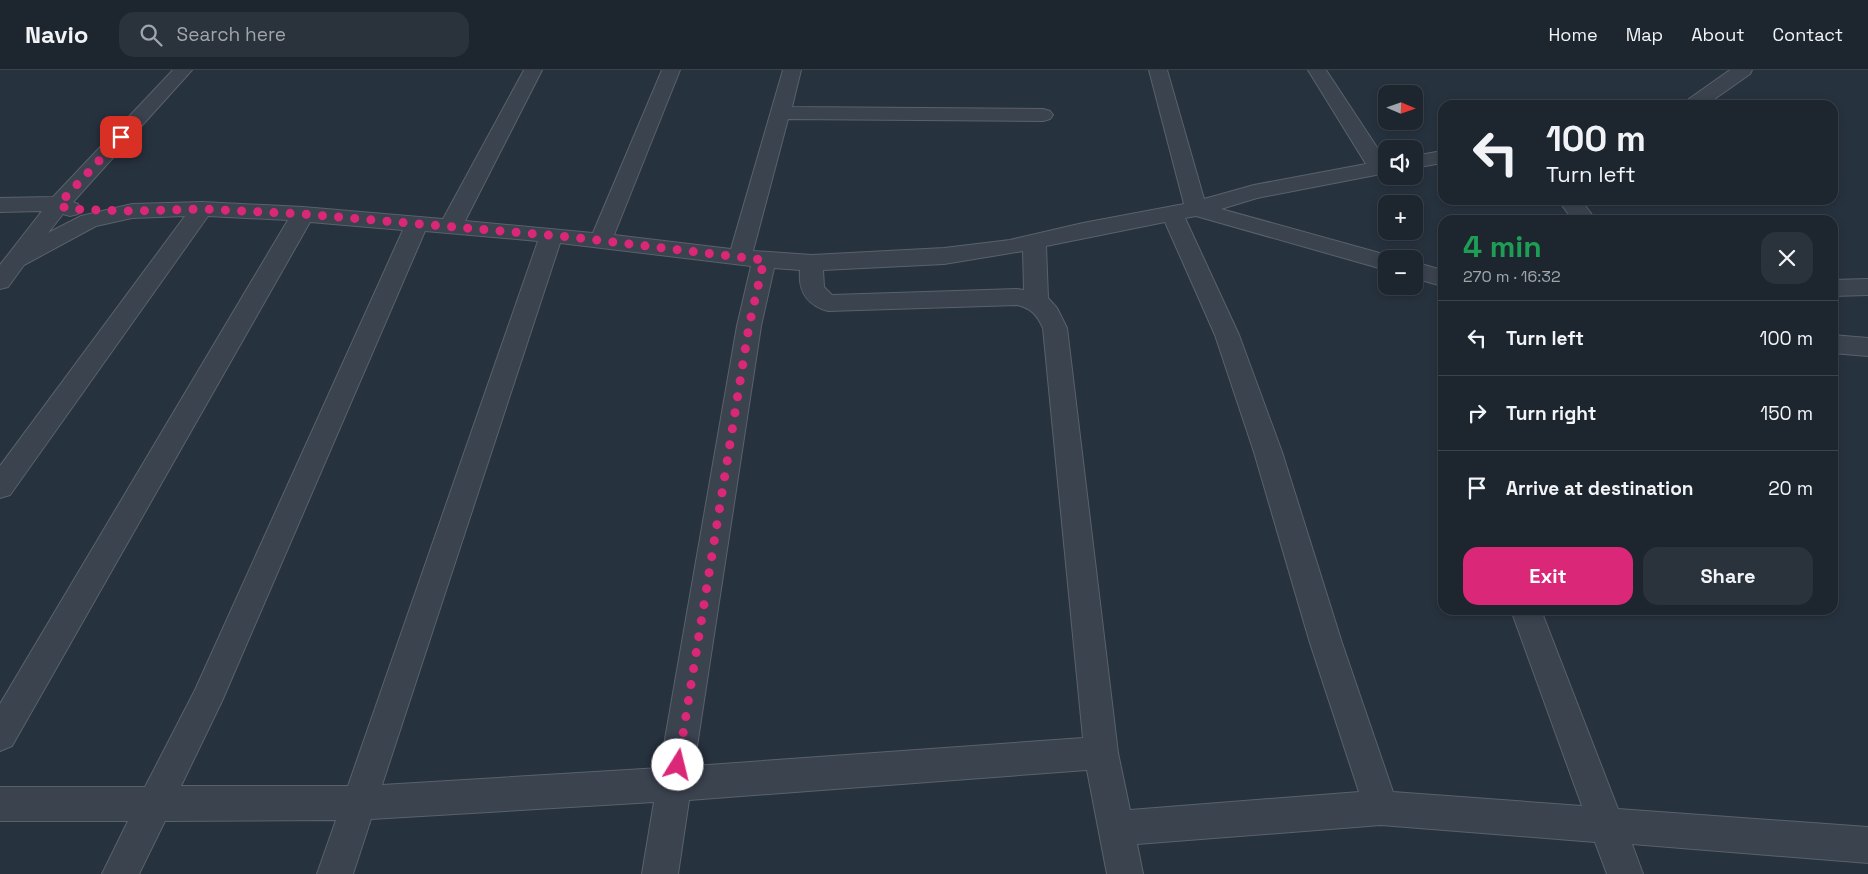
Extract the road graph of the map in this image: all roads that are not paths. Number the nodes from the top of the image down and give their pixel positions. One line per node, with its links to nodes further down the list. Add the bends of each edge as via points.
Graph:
1 (183, 70): 15 (street)
2 (533, 70): 24 (street)
3 (670, 70): 26 (street)
4 (792, 70): 9 (street)
5 (1158, 70): 20 (street)
6 (1317, 70): 12 (street)
7 (1743, 70): 8 (street)
8 (1700, 100)
9 (781, 113): 10 (street); 28 (street)
10 (1043, 115)
11 (1438, 158): 13 (street)
12 (1378, 160)
13 (1423, 160)
14 (1378, 168): 20 (street, via 1254,192)
15 (59, 204): 16 (street); 19 (street, via 67,209); 30 (street)
16 (0, 205)
17 (1573, 205): 22 (street)
18 (202, 209): 19 (street); 21 (street); 40 (street)
19 (132, 211): 30 (street, via 89,221)
20 (1184, 211): 27 (street); 29 (street); 48 (street, via 1268,452 1326,643)
21 (303, 214): 23 (street); 42 (street)
22 (1581, 215)
23 (418, 224): 24 (street); 47 (street, via 206,701)
24 (450, 226): 25 (street)
25 (551, 235): 26 (street); 45 (street)
26 (601, 240): 28 (street)
27 (1034, 241): 31 (street, via 944,256); 37 (street)
28 (752, 258): 31 (street); 44 (street, via 749,326)
29 (1378, 260)
30 (14, 261): 34 (street)
31 (812, 263): 37 (street, via 811,289 828,303 1017,297)
32 (1423, 273): 33 (street)
33 (1438, 277)
34 (0, 281)
35 (1868, 287): 36 (street)
36 (1838, 288)
37 (1036, 302): 43 (street, via 1048,311 1055,328)
38 (1838, 344): 39 (street)
39 (1868, 347)
40 (0, 487)
41 (1528, 615): 49 (street)
42 (0, 735)
43 (1101, 753): 44 (street); 50 (street)
44 (675, 784): 45 (street); 54 (street)
45 (359, 803): 47 (street); 53 (street)
46 (0, 804): 47 (street)
47 (154, 804): 52 (street)
48 (1381, 808): 49 (street); 50 (street)
49 (1606, 826): 51 (street); 56 (street)
50 (1117, 828): 55 (street)
51 (1868, 845)
52 (120, 874)
53 (335, 874)
54 (660, 874)
55 (1125, 874)
56 (1625, 874)

